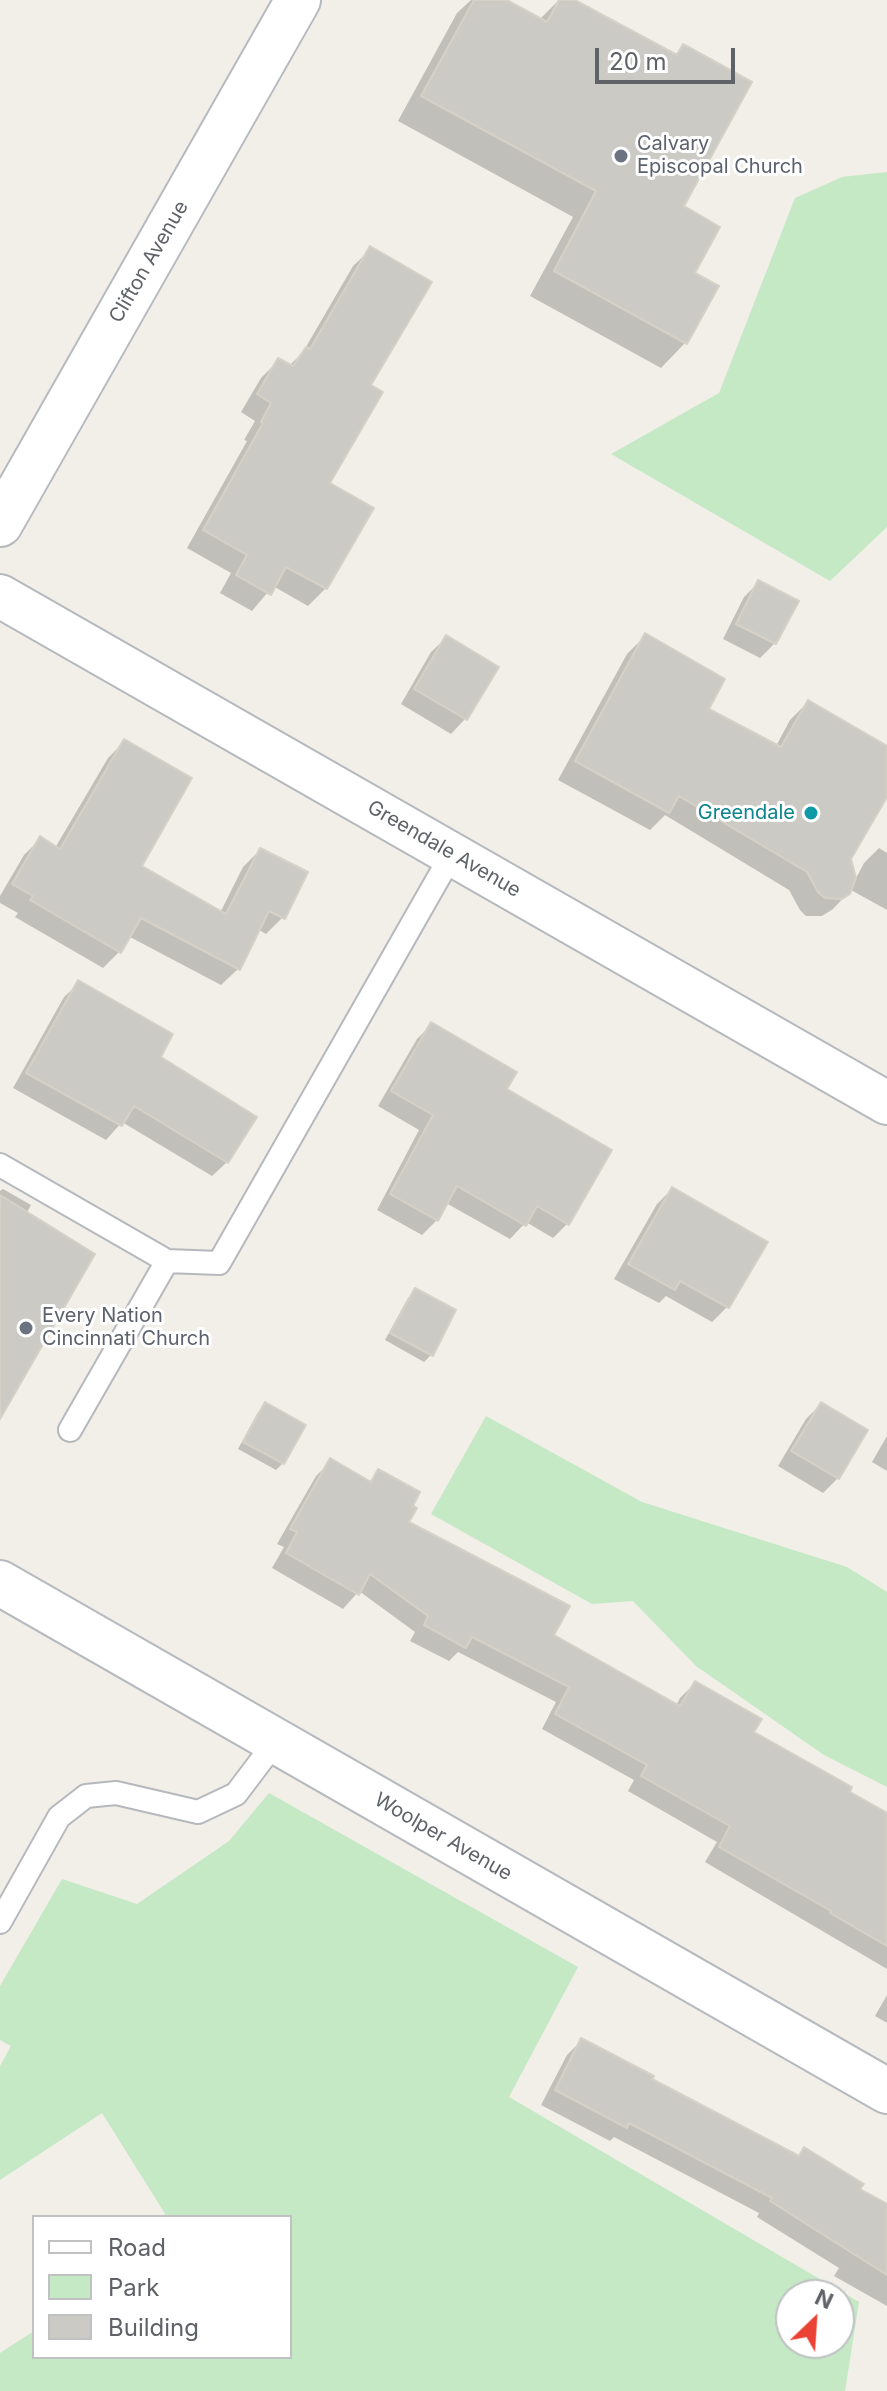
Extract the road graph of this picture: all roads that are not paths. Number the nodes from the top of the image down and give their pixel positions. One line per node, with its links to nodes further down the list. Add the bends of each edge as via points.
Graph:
1 (298, 0): 2 (street, Clifton Avenue)
2 (0, 524)
3 (0, 596): 4 (street, Greendale Avenue)
4 (452, 854): 5 (street, Greendale Avenue); 7 (lane, via 219,1263)
5 (887, 1103)
6 (0, 1165): 7 (lane)
7 (167, 1261): 8 (lane)
8 (70, 1430)
9 (0, 1583): 10 (street, Woolper Avenue)
10 (276, 1741): 11 (lane, via 236,1794 198,1812 116,1793 86,1796 59,1817); 12 (street, Woolper Avenue)
11 (0, 1922)
12 (887, 2091)

